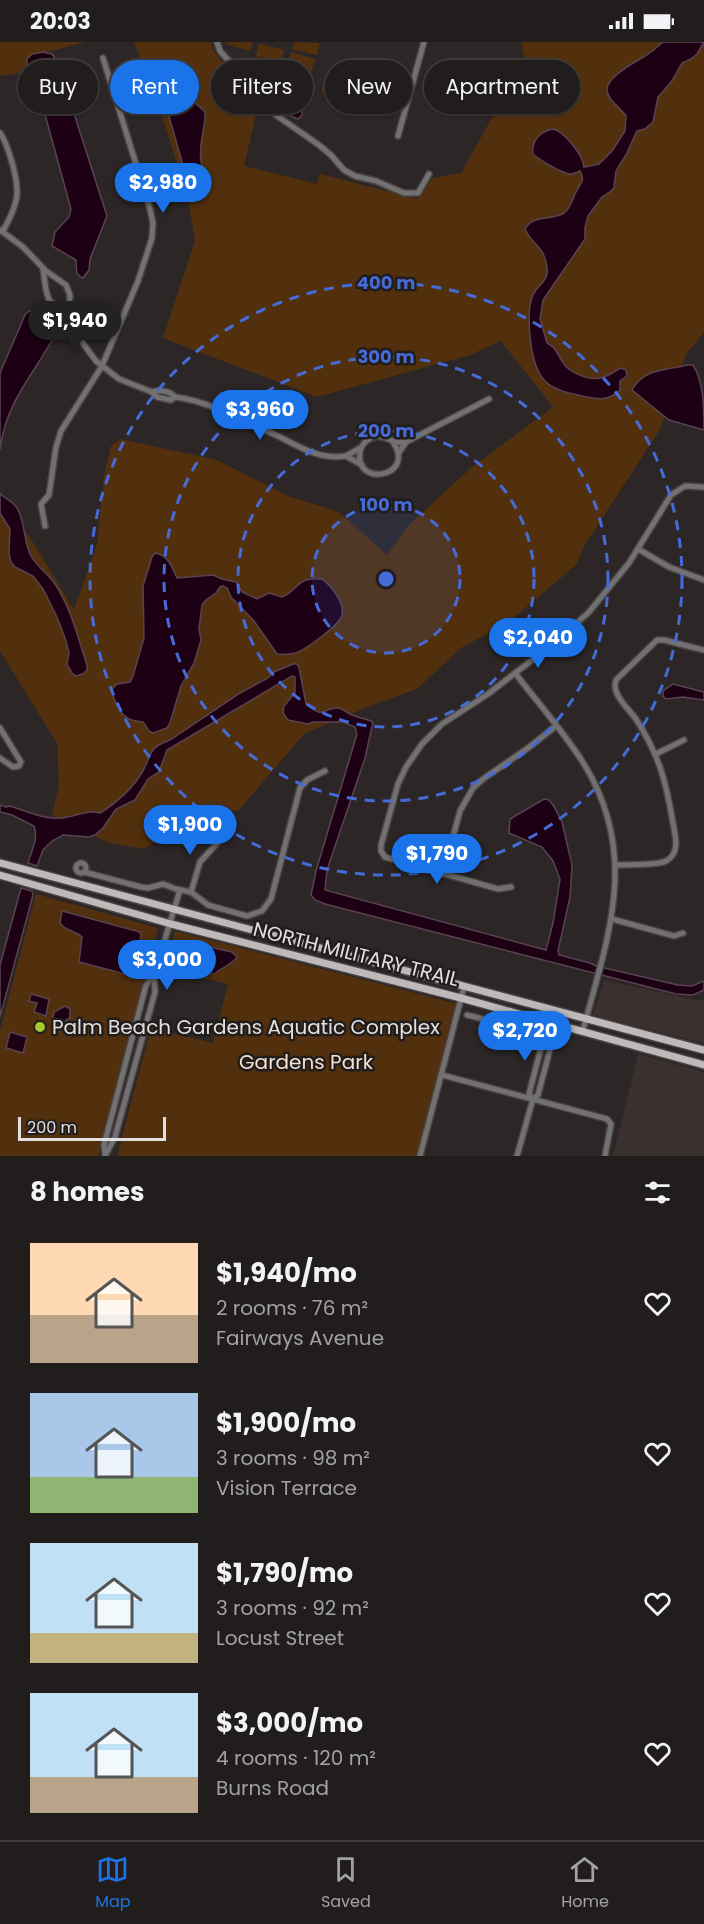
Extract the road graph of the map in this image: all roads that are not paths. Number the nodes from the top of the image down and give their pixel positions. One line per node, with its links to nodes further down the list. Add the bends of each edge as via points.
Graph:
1 (217, 42): 6 (street, via 220,51 243,72 273,113 319,145 344,170 404,193 418,193)
2 (424, 42): 5 (street)
3 (103, 58): 10 (street, via 150,209 153,231 134,291)
4 (0, 133): 7 (street, via 18,188 15,205)
5 (398, 136)
6 (429, 174)
7 (1, 231): 8 (street)
8 (42, 268): 9 (street, via 49,300); 9 (street, via 66,285)
9 (73, 322): 10 (street, via 82,342)
10 (102, 366): 16 (street, via 119,379 152,392 172,393 203,404 317,455); 19 (street, via 57,439 49,495 41,504)
11 (489, 399): 13 (street)
12 (393, 442): 13 (street); 14 (street, via 379,436); 15 (street)
13 (406, 442): 15 (street)
14 (362, 447): 16 (street); 17 (street)
15 (398, 454): 17 (street, via 395,467 384,474 371,473)
16 (346, 456): 17 (street)
17 (362, 465)
18 (704, 487): 20 (street, via 686,486 671,495)
19 (45, 526)
20 (638, 549): 21 (street, via 669,567); 23 (street, via 589,612)
21 (704, 580)
22 (704, 650): 27 (street, via 657,640 616,680 615,691)
23 (515, 673): 24 (street); 34 (street, via 431,733 413,755 395,793 381,851 388,859)
24 (556, 726): 32 (street, via 597,788 610,825); 34 (street, via 473,788 460,811)
25 (0, 728): 28 (street, via 21,762 13,766)
26 (684, 740): 27 (street)
27 (656, 754): 32 (street, via 666,784 675,849 662,862)
28 (0, 758)
29 (325, 771): 38 (street, via 307,780 300,789 269,903 262,912 247,915 207,905)
30 (221, 839): 38 (street, via 200,862)
31 (0, 863): 39 (main road, NORTH MILITARY TRAIL)
32 (616, 865): 40 (street)
33 (84, 872): 37 (street, via 141,887 163,884)
34 (443, 874): 36 (street, via 498,889)
35 (0, 875): 41 (main road, NORTH MILITARY TRAIL)
36 (511, 887)
37 (180, 890): 38 (street); 39 (street)
38 (191, 892)
39 (175, 910): 41 (street); 44 (main road, NORTH MILITARY TRAIL)
40 (612, 919): 42 (street, via 674,936); 47 (street)
41 (171, 924): 43 (street); 45 (main road, NORTH MILITARY TRAIL)
42 (683, 933)
43 (154, 975): 56 (street, via 155,992 115,1137); 56 (street, via 146,985 104,1145)
44 (464, 987): 45 (street); 47 (main road, NORTH MILITARY TRAIL)
45 (461, 998): 48 (main road, NORTH MILITARY TRAIL); 54 (street)
46 (467, 1015): 51 (street)
47 (586, 1019): 50 (street); 52 (main road, NORTH MILITARY TRAIL)
48 (548, 1021): 49 (main road, NORTH MILITARY TRAIL); 51 (street)
49 (557, 1023): 50 (main road, NORTH MILITARY TRAIL); 55 (street, via 538,1095)
50 (583, 1030): 53 (main road, NORTH MILITARY TRAIL)
51 (544, 1035): 55 (street, via 529,1094)
52 (704, 1050)
53 (704, 1065)
54 (442, 1075): 55 (street); 57 (street)
55 (532, 1099): 58 (street); 59 (street, via 607,1119 611,1124)
56 (105, 1156)
57 (420, 1156)
58 (517, 1156)
59 (605, 1156)

